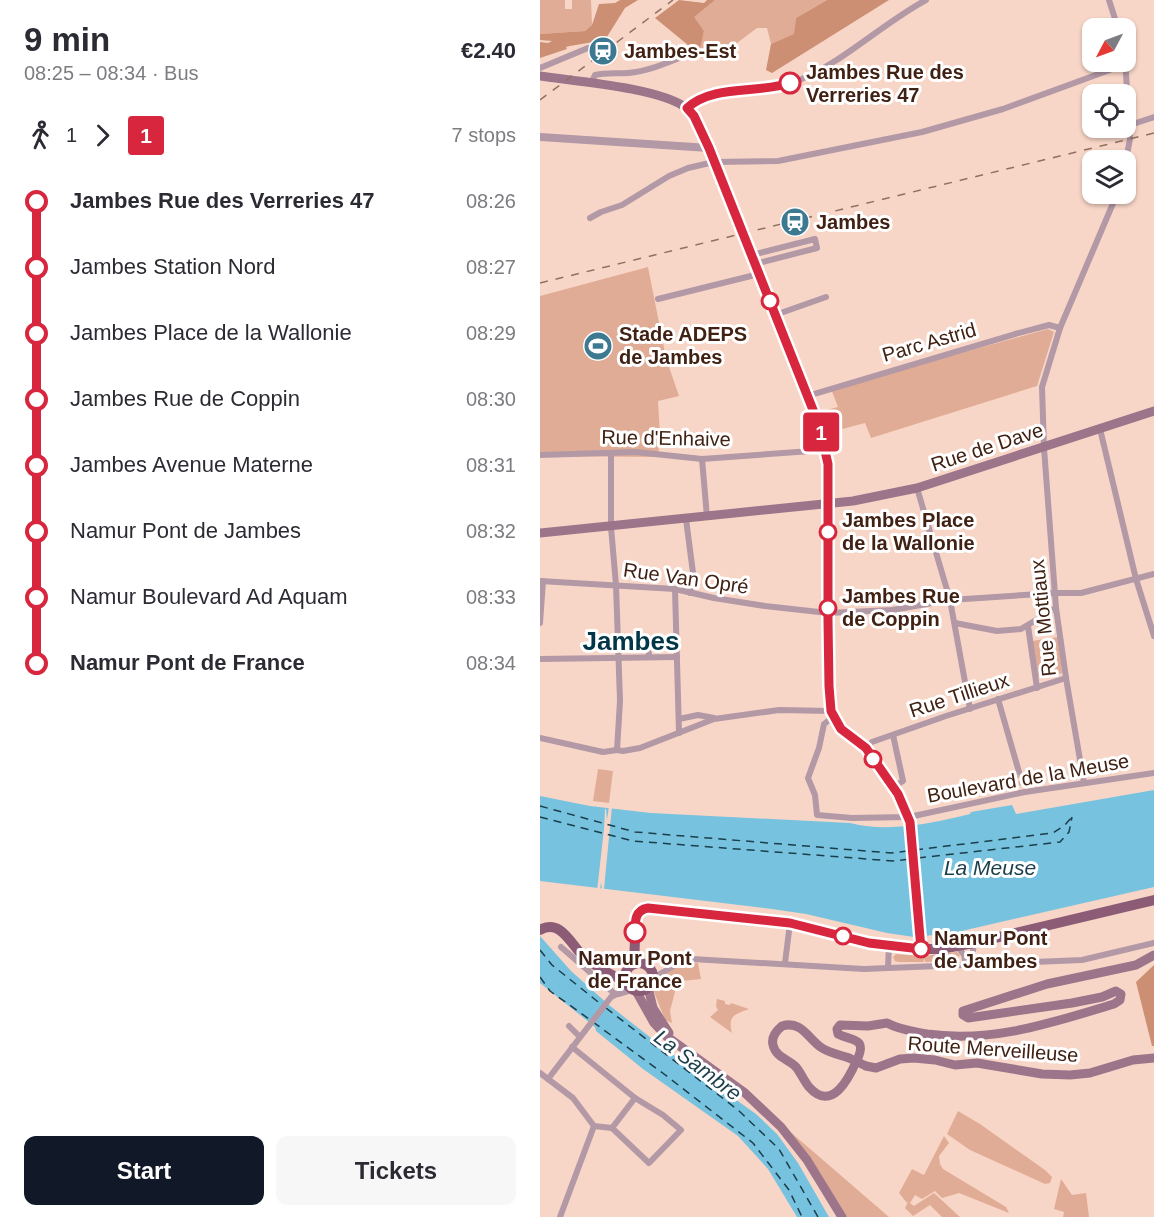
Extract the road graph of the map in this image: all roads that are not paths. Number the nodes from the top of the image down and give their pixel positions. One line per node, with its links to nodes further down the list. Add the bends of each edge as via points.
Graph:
1 (926, 0): 10 (street, via 818,71 779,87 724,92 697,99)
2 (1109, 0): 3 (street)
3 (1115, 18)
4 (588, 48): 6 (street)
5 (697, 51): 9 (street, via 654,67 595,75)
6 (540, 68)
7 (1098, 72): 15 (street, via 1003,109 922,132 778,161)
8 (540, 76): 9 (main road)
9 (591, 83): 10 (main road, via 660,96)
10 (687, 108): 14 (main road)
11 (1154, 117): 12 (street)
12 (1136, 123)
13 (540, 137): 14 (street)
14 (709, 148): 15 (main road)
15 (714, 162): 17 (street, via 678,172 622,205); 18 (main road)
16 (1113, 204): 23 (street, Rue Mottiaux)
17 (590, 218)
18 (753, 259): 18 (street, via 817,248 815,239); 19 (main road)
19 (759, 274): 21 (street); 22 (main road)
20 (826, 297): 22 (street)
21 (658, 299)
22 (776, 315): 24 (main road)
23 (1059, 328): 24 (street, Parc Astrid, via 1049,325 1015,334); 27 (street, Rue Mottiaux, via 1042,387)
24 (807, 396): 28 (main road)
25 (1154, 411): 26 (main road, Rue de Dave)
26 (1100, 429): 27 (main road, Rue de Dave); 39 (street)
27 (1044, 448): 32 (main road, Rue de Dave); 44 (street, Rue Mottiaux)
28 (826, 449): 31 (street, Rue d'Enhaive); 33 (main road)
29 (611, 453): 30 (street, Rue d'Enhaive); 31 (street, Rue d'Enhaive); 36 (street)
30 (540, 454)
31 (702, 459): 34 (street)
32 (917, 488): 33 (main road, Rue de Dave); 45 (street)
33 (827, 504): 34 (main road, Rue de Dave); 47 (main road)
34 (706, 517): 35 (main road, Rue de Dave)
35 (686, 519): 36 (main road, Rue de Dave); 43 (street, via 693,573)
36 (611, 527): 37 (main road, Rue de Dave); 41 (street)
37 (540, 533)
38 (1154, 574): 39 (street, Rue Van Opré)
39 (1136, 579): 44 (street, Rue Van Opré, via 1081,593); 51 (street)
40 (541, 581): 41 (street, Rue Van Opré); 48 (street)
41 (616, 585): 42 (street, Rue Van Opré); 52 (street)
42 (675, 589): 43 (street, Rue Van Opré); 55 (street)
43 (690, 593): 47 (street, Rue Van Opré)
44 (1055, 593): 45 (street, Rue Van Opré); 46 (street, Rue Mottiaux)
45 (950, 600): 47 (street, Rue Van Opré, via 892,610); 49 (street)
46 (1056, 608): 50 (street); 57 (street, Rue Mottiaux)
47 (828, 612): 61 (main road)
48 (540, 623)
49 (955, 623): 50 (street, via 997,631); 60 (street)
50 (1028, 626): 58 (street)
51 (1154, 636)
52 (618, 643): 53 (street); 54 (street, via 648,641)
53 (618, 657): 54 (street); 56 (street); 68 (street)
54 (649, 657): 55 (street)
55 (677, 657): 63 (street)
56 (540, 659)
57 (1066, 678): 58 (street, Rue Tillieux); 71 (street, Rue Mottiaux)
58 (1037, 688): 59 (street, Rue Tillieux)
59 (998, 699): 60 (street, Rue Tillieux); 69 (street)
60 (970, 709): 65 (street, Rue Tillieux)
61 (832, 714): 62 (street, via 779,710); 67 (main road, via 846,734); 75 (street, Boulevard de la Meuse, via 824,724 808,778 817,815)
62 (714, 718): 63 (street); 64 (street)
63 (679, 719): 64 (street)
64 (679, 733): 68 (street, via 640,748)
65 (893, 735): 67 (street, Rue Tillieux); 73 (street, via 903,781)
66 (540, 738): 68 (street, via 603,752)
67 (866, 748): 73 (main road)
68 (617, 750)
69 (1019, 772)
70 (1154, 773): 71 (street, Boulevard de la Meuse)
71 (1084, 783): 74 (street, Boulevard de la Meuse)
72 (1022, 785): 74 (street)
73 (893, 786): 75 (main road)
74 (1024, 792): 75 (street, Boulevard de la Meuse)
75 (909, 819): 81 (main road)
76 (1154, 900): 79 (main road)
77 (790, 923): 82 (main road); 86 (street); 89 (main road, via 648,908 636,915 636,945)
78 (544, 928): 89 (main road, via 560,930 584,956)
79 (974, 943): 83 (main road); 87 (street)
80 (1154, 943): 87 (street, via 1083,960)
81 (921, 945): 82 (main road); 83 (main road)
82 (889, 946): 88 (street)
83 (957, 946): 87 (street)
84 (561, 947): 89 (street, via 584,968)
85 (1154, 955): 95 (main road, Route Merveilleuse, bridge, via 1136,965 1047,984 963,1011 968,1018 1072,1003 1116,991 1121,994 1114,1004 1008,1034 954,1037 897,1029 888,1023 840,1025 838,1034 856,1039 860,1053 844,1085 829,1095 820,1095 811,1088 773,1044 777,1030 795,1024 824,1050 849,1058 866,1066 876,1068 914,1058 1070,1075)
86 (785, 963): 88 (street, via 832,968); 90 (street, via 692,959)
87 (968, 965): 88 (street)
88 (888, 967)
89 (629, 981): 90 (main road, via 642,991); 90 (main road, via 651,970); 92 (street, via 608,1000); 94 (main road, via 660,1030)
90 (651, 982): 94 (main road, via 653,1008)
91 (569, 1026): 92 (street)
92 (580, 1037): 93 (street)
93 (572, 1047): 97 (street); 98 (street)
94 (683, 1048): 102 (main road, via 750,1097 781,1127 807,1160)
95 (1154, 1058)
96 (540, 1073): 97 (street)
97 (548, 1079): 99 (street, via 573,1098)
98 (635, 1098): 100 (street); 100 (street, via 681,1130 649,1163)
99 (594, 1126): 100 (street); 101 (street)
100 (612, 1128)
101 (560, 1217)
102 (842, 1217)

